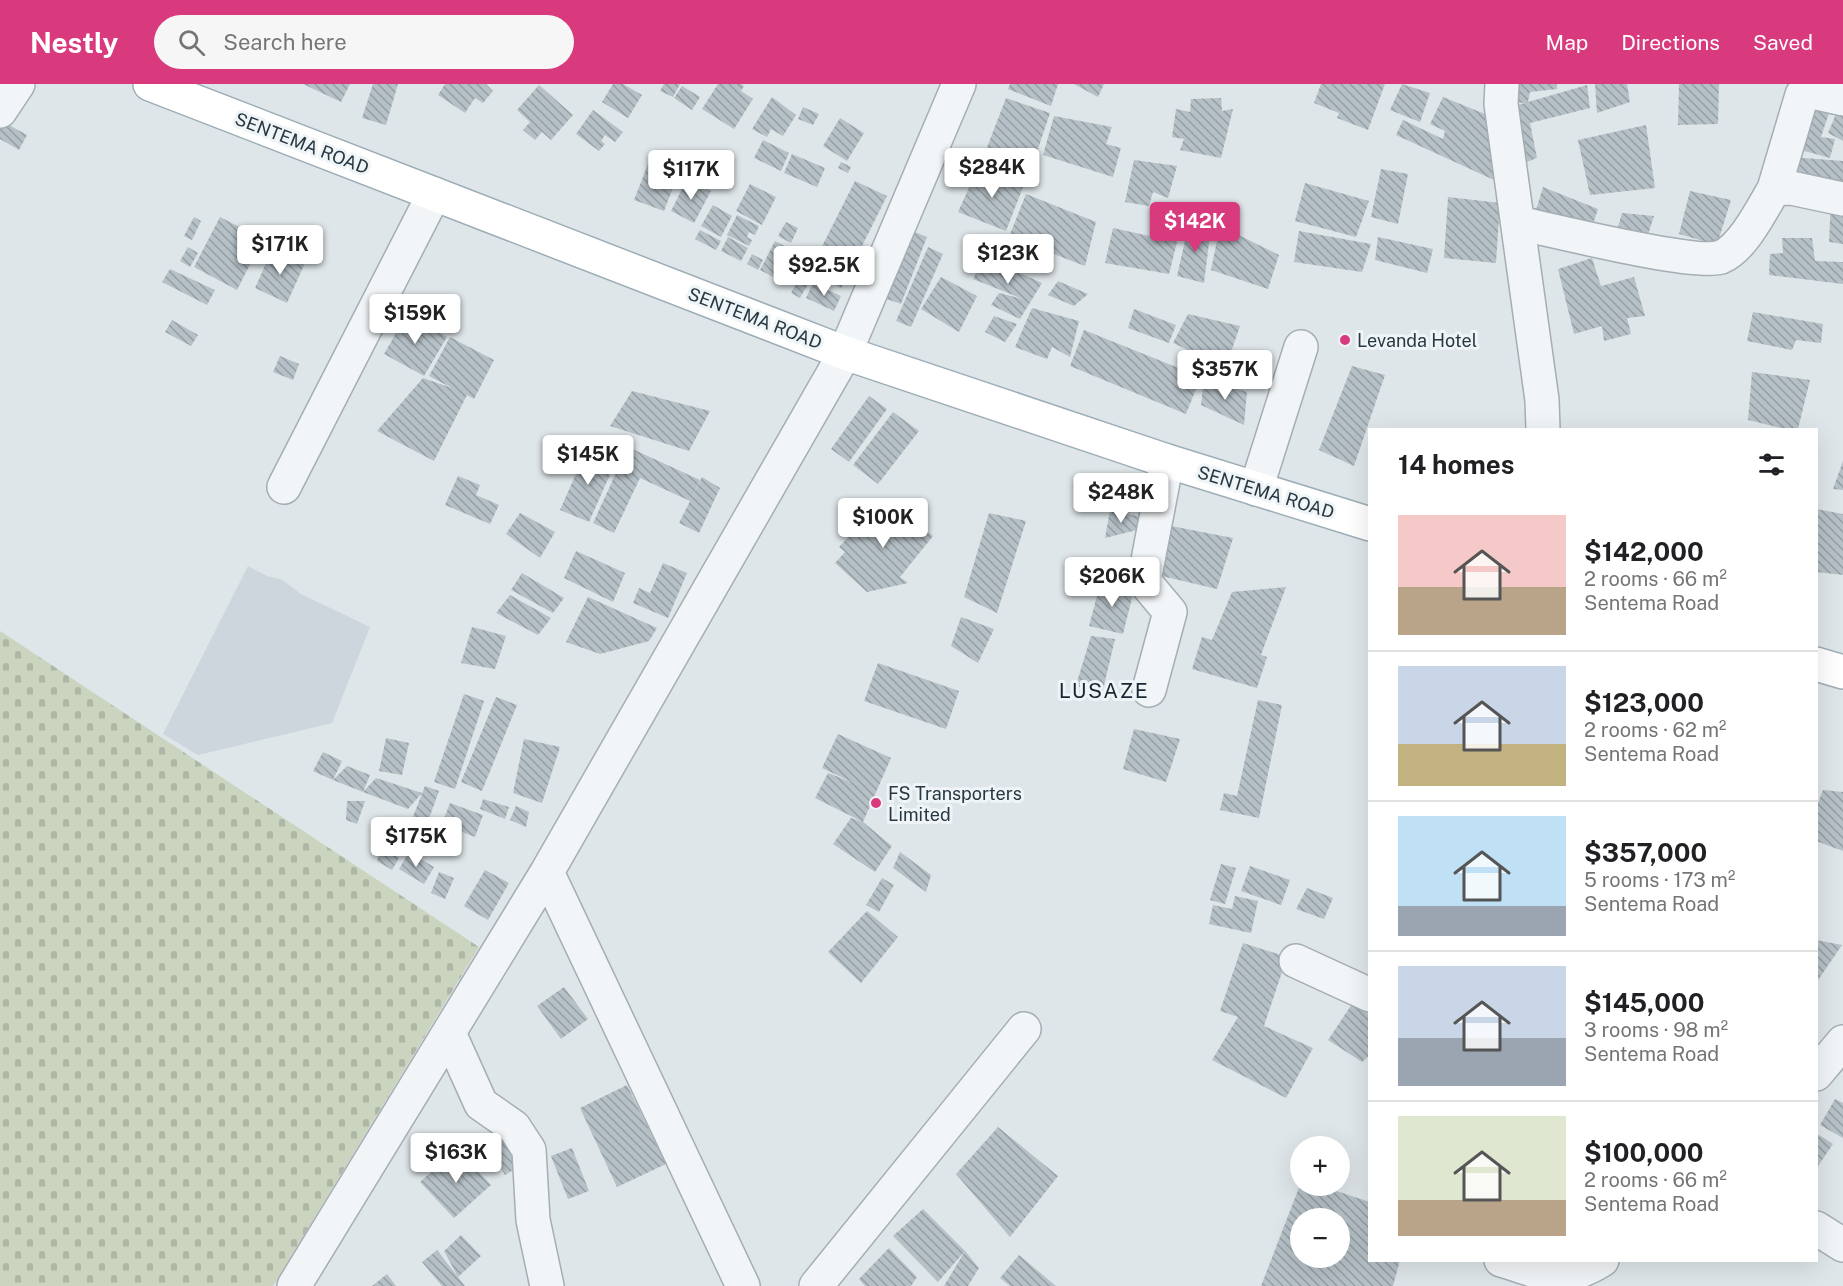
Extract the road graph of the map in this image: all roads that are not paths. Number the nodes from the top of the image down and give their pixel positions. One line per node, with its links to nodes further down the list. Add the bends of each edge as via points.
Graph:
1 (18, 84): 6 (street)
2 (150, 84): 8 (main road, SENTEMA ROAD)
3 (959, 84): 12 (street)
4 (1502, 84): 10 (street, via 1501,104)
5 (1843, 99): 7 (street, via 1812,92 1802,95)
6 (0, 111)
7 (1774, 189): 9 (street, via 1791,188); 10 (street, via 1748,233 1721,256 1687,258)
8 (434, 194): 12 (main road, SENTEMA ROAD); 15 (street)
9 (1843, 199)
10 (1518, 223): 13 (street)
11 (1301, 347): 16 (street)
12 (845, 353): 14 (main road, SENTEMA ROAD); 21 (street)
13 (1543, 428)
14 (1167, 461): 16 (main road, SENTEMA ROAD); 20 (street, via 1144,581 1170,612)
15 (284, 487)
16 (1256, 489): 17 (main road, SENTEMA ROAD)
17 (1368, 523)
18 (1818, 665): 19 (main road)
19 (1843, 672)
20 (1149, 690)
21 (547, 872): 25 (street); 32 (street)
22 (1296, 961): 23 (street)
23 (1368, 994)
24 (1024, 1029): 33 (street)
25 (448, 1033): 30 (street); 31 (street, via 481,1104 514,1127 529,1150 533,1220)
26 (1818, 1229): 27 (street)
27 (1843, 1245)
28 (1508, 1262): 29 (street, via 1566,1278)
29 (1599, 1262)
30 (294, 1286)
31 (546, 1286)
32 (743, 1286)
33 (816, 1286)

